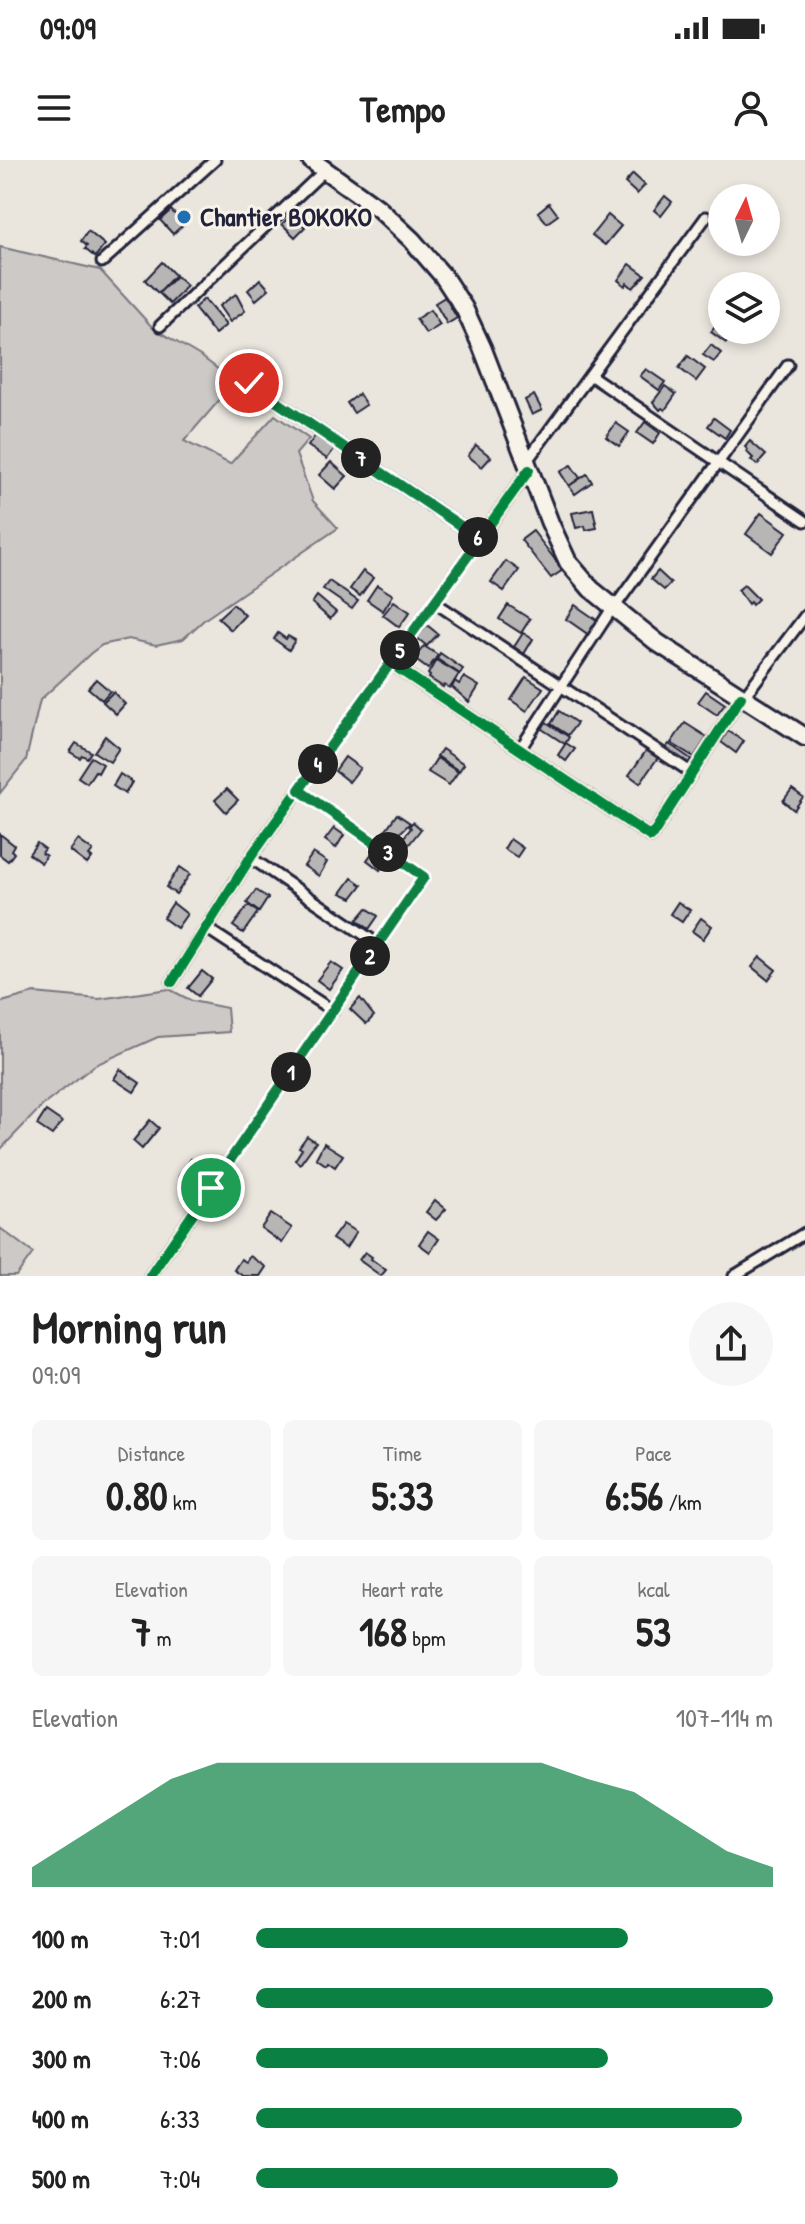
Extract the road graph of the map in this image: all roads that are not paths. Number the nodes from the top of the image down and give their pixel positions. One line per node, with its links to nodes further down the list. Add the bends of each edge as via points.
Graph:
1 (215, 160): 4 (street)
2 (318, 165): 5 (street); 10 (highway, via 378,208 443,276 482,347)
3 (706, 217): 7 (street)
4 (102, 262)
5 (160, 326)
6 (788, 365): 9 (street)
7 (590, 375): 9 (street); 10 (street)
8 (249, 383): 12 (street)
9 (720, 463): 11 (street); 14 (street)
10 (528, 466): 12 (street); 14 (highway, via 568,562)
11 (805, 521)
12 (480, 539): 13 (street)
13 (434, 602): 16 (street); 17 (street)
14 (614, 608): 17 (street); 18 (highway)
15 (805, 616): 18 (street)
16 (390, 663): 20 (street); 22 (street)
17 (561, 685): 20 (street); 21 (street)
18 (742, 698): 19 (highway); 21 (street)
19 (805, 737)
20 (520, 749): 21 (street, via 651,837)
21 (692, 773)
22 (299, 790): 23 (street); 25 (street, via 424,877)
23 (251, 858): 24 (street); 25 (street)
24 (206, 928): 26 (street); 27 (street)
25 (378, 944): 27 (street)
26 (172, 982)
27 (333, 1011): 29 (street)
28 (805, 1233): 30 (street)
29 (150, 1276)
30 (734, 1276)

